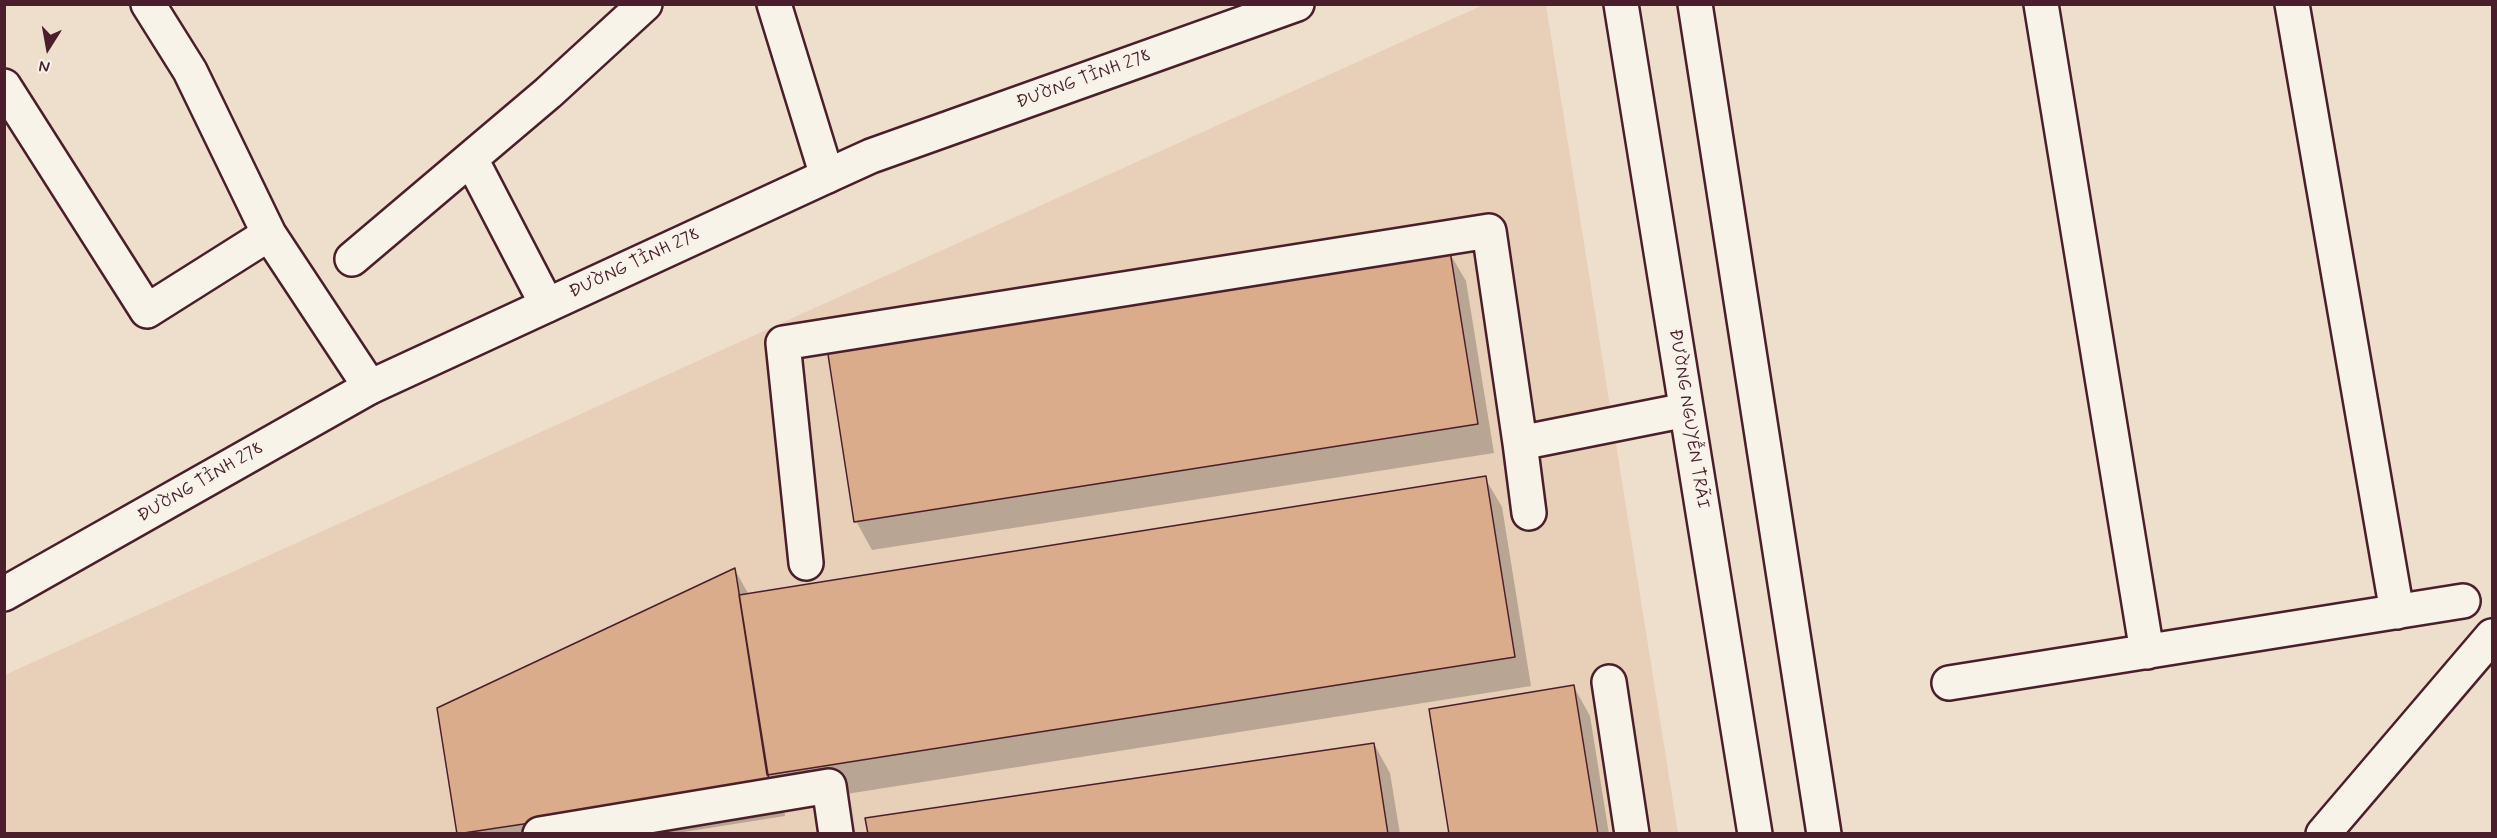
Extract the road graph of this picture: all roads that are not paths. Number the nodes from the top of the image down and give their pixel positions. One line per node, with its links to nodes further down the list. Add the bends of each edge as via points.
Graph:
1 (148, 4): 12 (main road, via 190,71)
2 (645, 4): 10 (main road)
3 (774, 4): 11 (main road)
4 (1297, 4): 11 (main road, ĐƯỜNG TỈNH 278, via 882,152)
5 (1621, 4): 16 (main road, ĐƯỜNG NGUYỄN TRÃI)
6 (1695, 4): 31 (main road)
7 (2042, 4): 24 (main road)
8 (2292, 4): 22 (main road)
9 (4, 86): 12 (main road, via 147,311)
10 (471, 159): 13 (main road); 14 (main road)
11 (827, 176): 14 (main road, ĐƯỜNG TỈNH 278)
12 (269, 234): 15 (main road)
13 (352, 258)
14 (546, 305): 15 (main road, ĐƯỜNG TỈNH 278)
15 (370, 387): 20 (main road, ĐƯỜNG TỈNH 278)
16 (1686, 410): 17 (main road); 30 (main road, ĐƯỜNG NGUYỄN TRÃI)
17 (1520, 443): 18 (main road); 19 (main road, via 1489,231 783,343)
18 (1529, 513)
19 (806, 563)
20 (4, 594)
21 (2463, 601): 22 (main road)
22 (2397, 612): 24 (main road)
23 (2493, 636): 32 (main road)
24 (2147, 652): 26 (main road)
25 (1609, 682): 29 (main road)
26 (1949, 683)
27 (540, 834): 28 (main road, via 829,786)
28 (836, 834)
29 (1632, 834)
30 (1755, 834)
31 (1824, 834)
32 (2323, 834)

